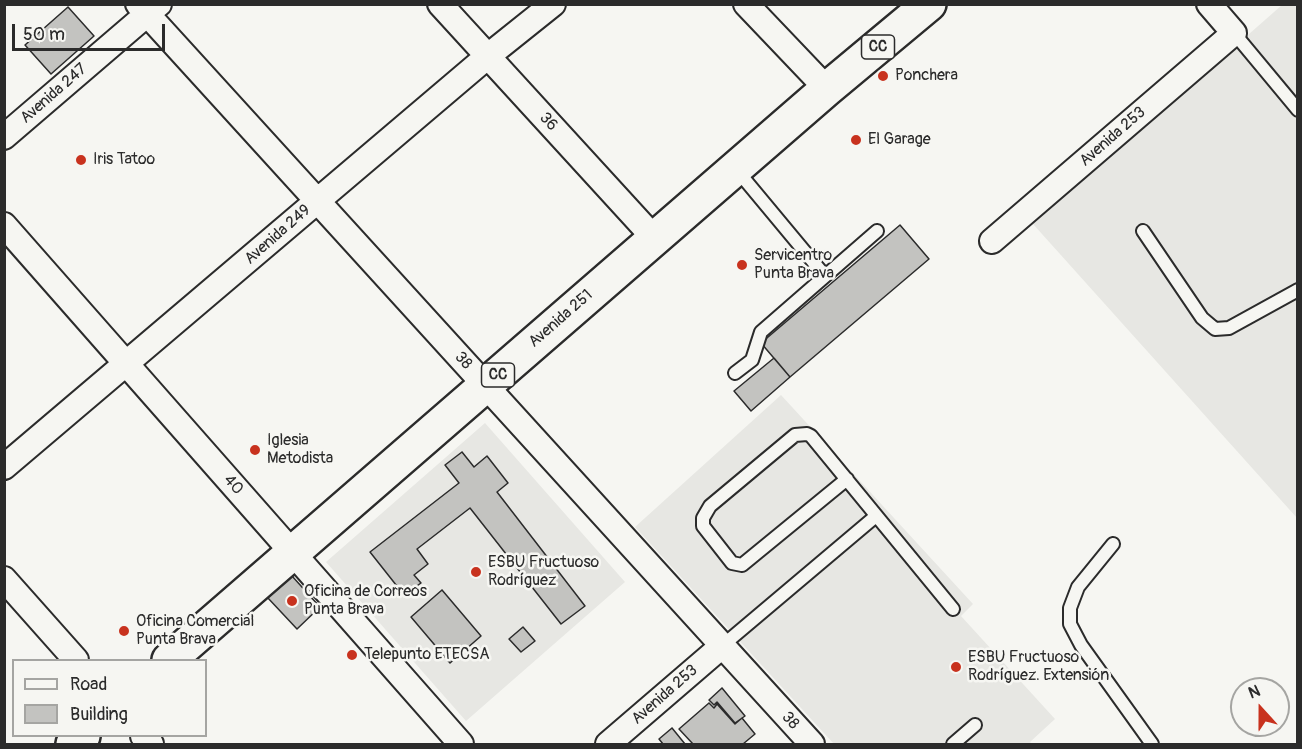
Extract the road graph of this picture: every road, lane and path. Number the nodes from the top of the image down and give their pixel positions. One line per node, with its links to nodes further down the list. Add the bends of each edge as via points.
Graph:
1 (440, 4): 8 (street, 36)
2 (553, 4): 8 (street, Avenida 249)
3 (746, 4): 9 (street)
4 (929, 4): 9 (main road, Avenida 251 / CC)
5 (1209, 4): 7 (street)
6 (148, 8): 11 (street, Avenida 247); 13 (street, 38)
7 (1234, 33): 10 (lane); 18 (street, Avenida 253)
8 (488, 56): 13 (street, Avenida 249); 17 (street, 36)
9 (827, 89): 12 (main road, Avenida 251 / CC)
10 (1298, 110)
11 (4, 137)
12 (736, 168): 17 (main road, Avenida 251 / CC); 19 (lane)
13 (317, 201): 21 (street, Avenida 249); 23 (street, 38)
14 (4, 225): 21 (street, 40)
15 (877, 231): 19 (lane)
16 (1143, 231): 20 (lane, via 1202,318 1215,328 1229,328)
17 (655, 238): 23 (main road, Avenida 251 / CC)
18 (992, 241)
19 (825, 276): 22 (lane, via 761,332 752,360)
20 (1298, 290)
21 (128, 365): 24 (street, Avenida 249); 28 (street, 40)
22 (735, 373)
23 (485, 386): 28 (main road, Avenida 251 / CC); 31 (street, 38)
24 (4, 467)
25 (847, 479): 25 (lane, via 811,436 801,433 710,506 703,518 704,526 732,563 742,565); 26 (lane)
26 (876, 516): 30 (lane); 31 (lane)
27 (1113, 544): 39 (lane, via 1078,587 1070,608 1070,624)
28 (293, 553): 33 (main road, Avenida 251 / CC); 35 (street, 40)
29 (4, 579): 32 (street)
30 (953, 609)
31 (722, 646): 36 (street, Avenida 253); 37 (street, 38)
32 (75, 659)
33 (170, 659)
34 (975, 725): 38 (lane)
35 (461, 744)
36 (608, 744)
37 (812, 744)
38 (953, 744)
39 (1152, 744)

